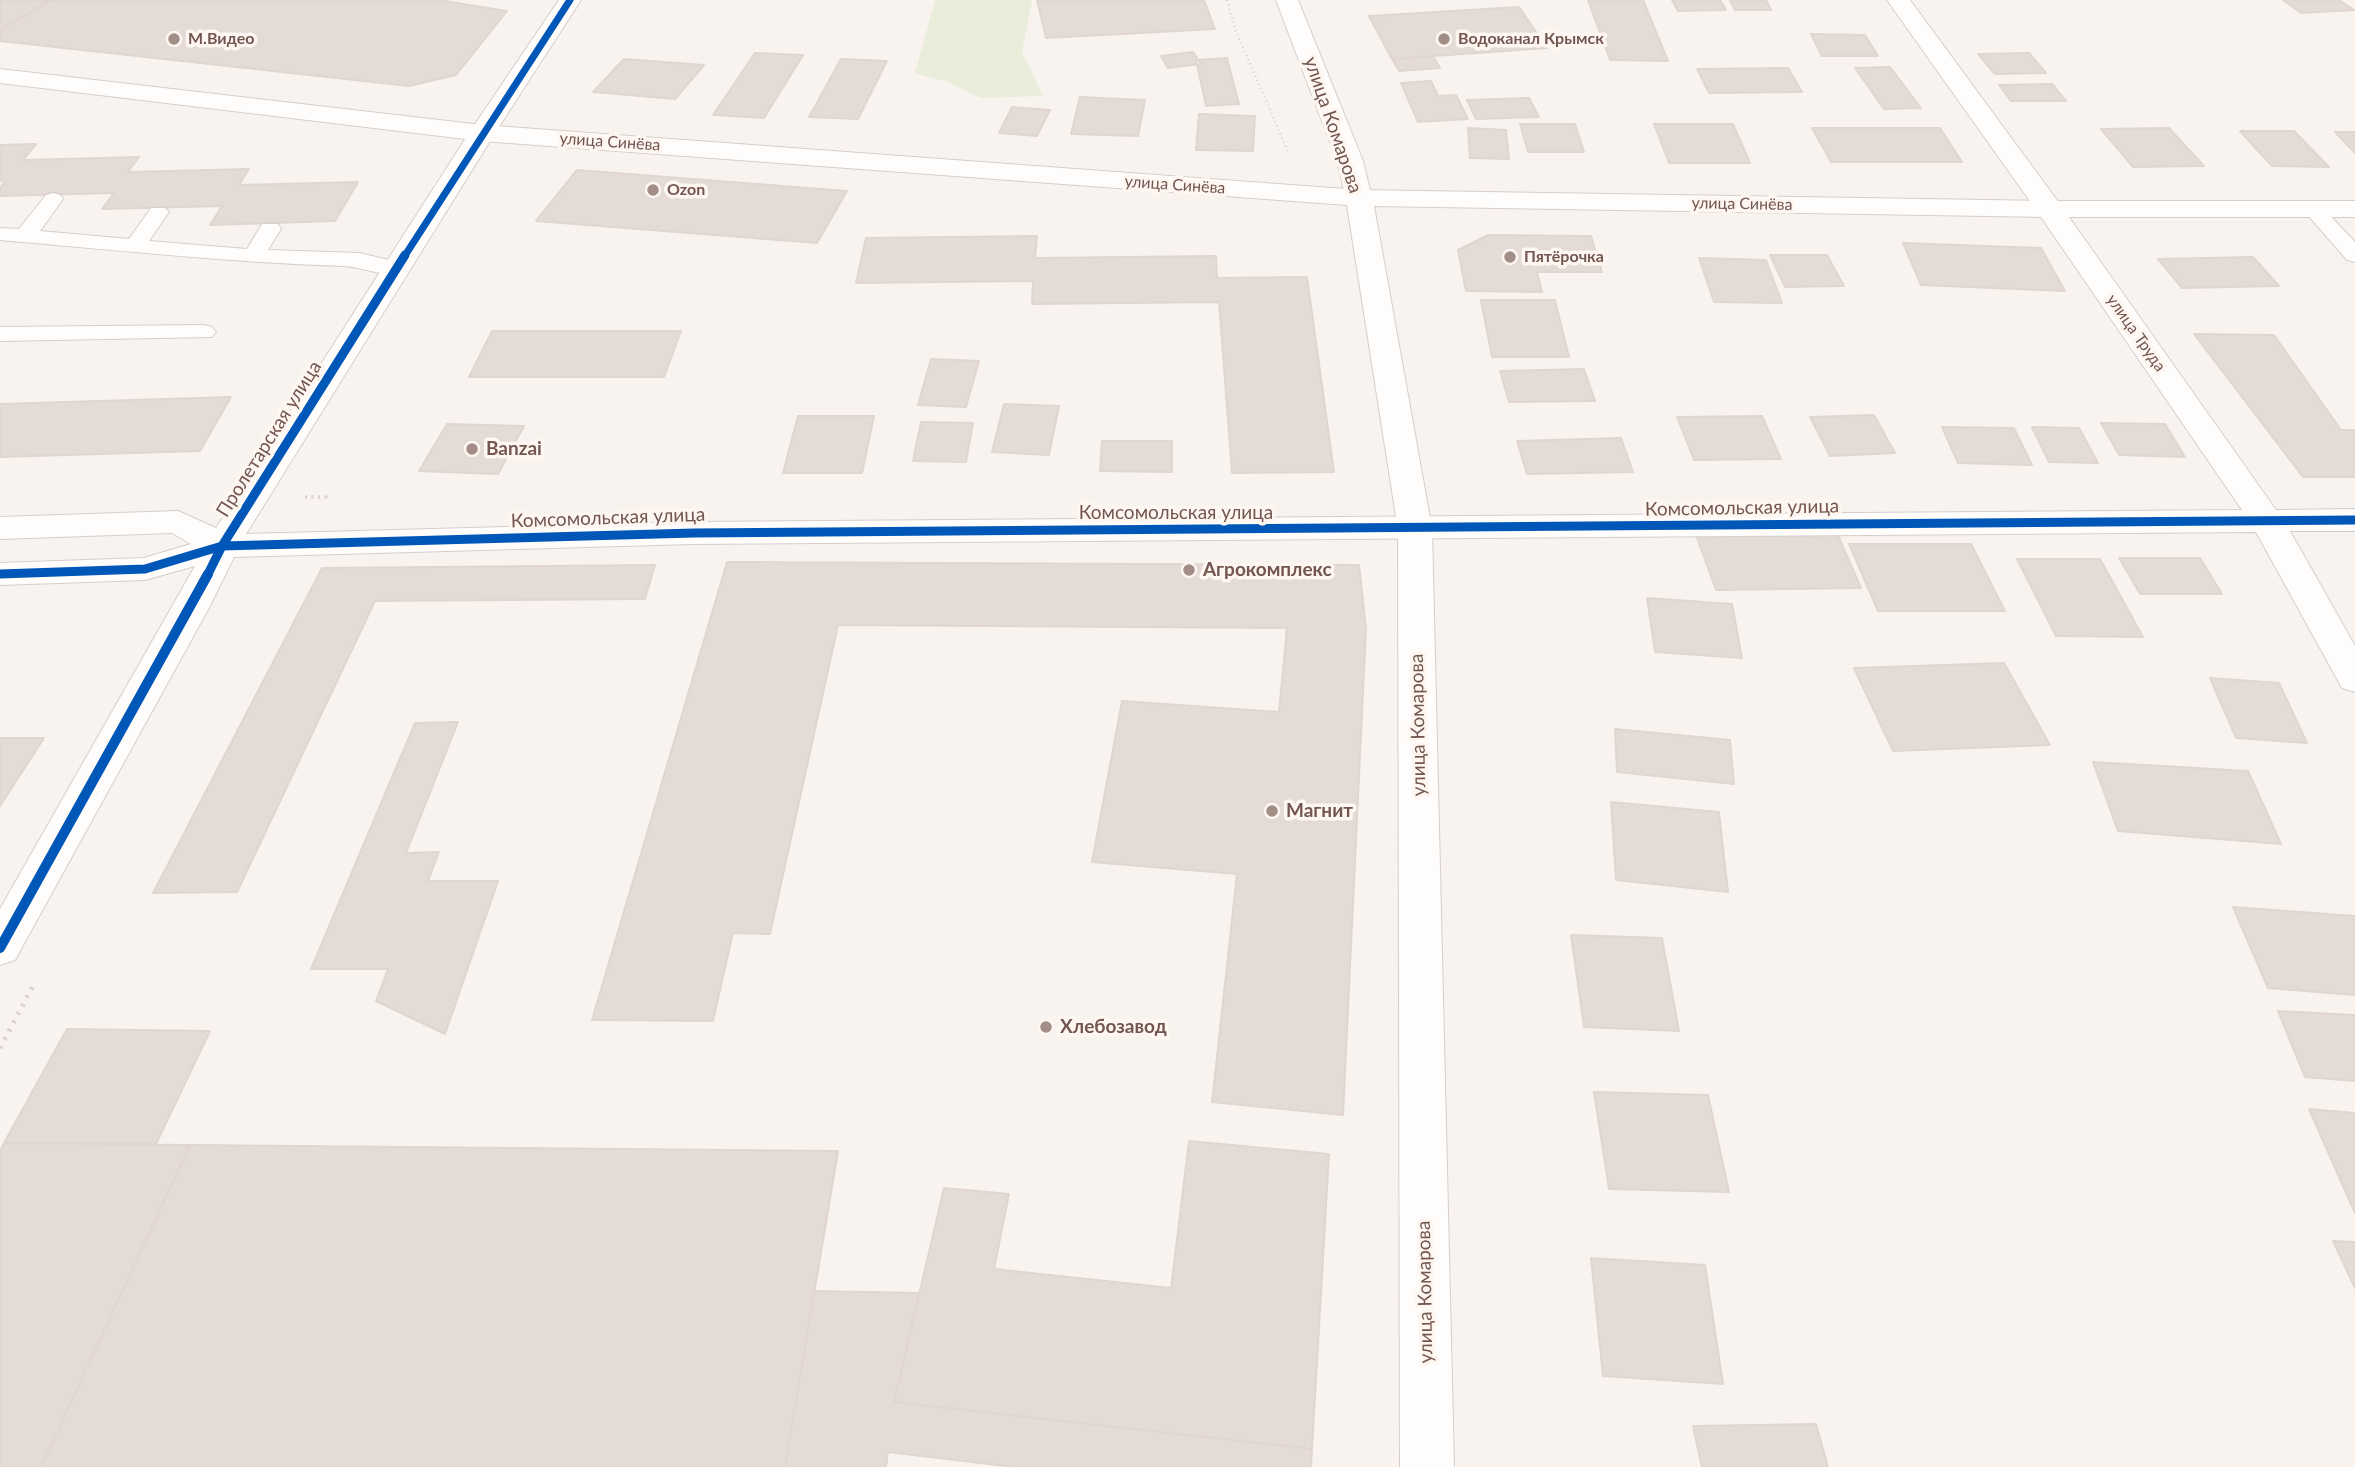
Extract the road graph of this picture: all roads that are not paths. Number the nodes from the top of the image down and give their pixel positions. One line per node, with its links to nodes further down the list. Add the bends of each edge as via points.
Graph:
1 (570, 0): 5 (street, Пролетарская улица)
2 (1287, 0): 6 (street, улица Комарова, via 1350,161)
3 (1898, 0): 8 (street, улица Труда)
4 (0, 76): 5 (street, улица Синёва)
5 (482, 133): 6 (street, улица Синёва); 18 (street, Пролетарская улица)
6 (1359, 198): 8 (street, улица Синёва); 24 (street, улица Комарова)
7 (53, 199): 14 (lane)
8 (2049, 209): 9 (street, улица Синёва); 22 (street, улица Труда)
9 (2313, 209): 10 (street, улица Синёва); 16 (lane)
10 (2355, 209)
11 (158, 212): 15 (lane)
12 (270, 229): 17 (lane)
13 (0, 234): 14 (lane)
14 (25, 236): 15 (lane)
15 (135, 246): 17 (lane)
16 (2355, 256)
17 (253, 257): 18 (lane, via 359,260)
18 (398, 269): 25 (street, Пролетарская улица)
19 (204, 332): 20 (lane)
20 (0, 334)
21 (2355, 520): 22 (street, Комсомольская улица)
22 (2267, 521): 24 (street, Комсомольская улица); 27 (street, улица Труда)
23 (0, 528): 25 (street, Комсомольская улица, via 178,523)
24 (1415, 529): 25 (street, Комсомольская улица, via 694,533); 29 (street, улица Комарова)
25 (222, 546): 26 (street, Комсомольская улица, via 145,569); 28 (street, Пролетарская улица)
26 (0, 574)
27 (2355, 679)
28 (0, 948)
29 (1427, 1467)

